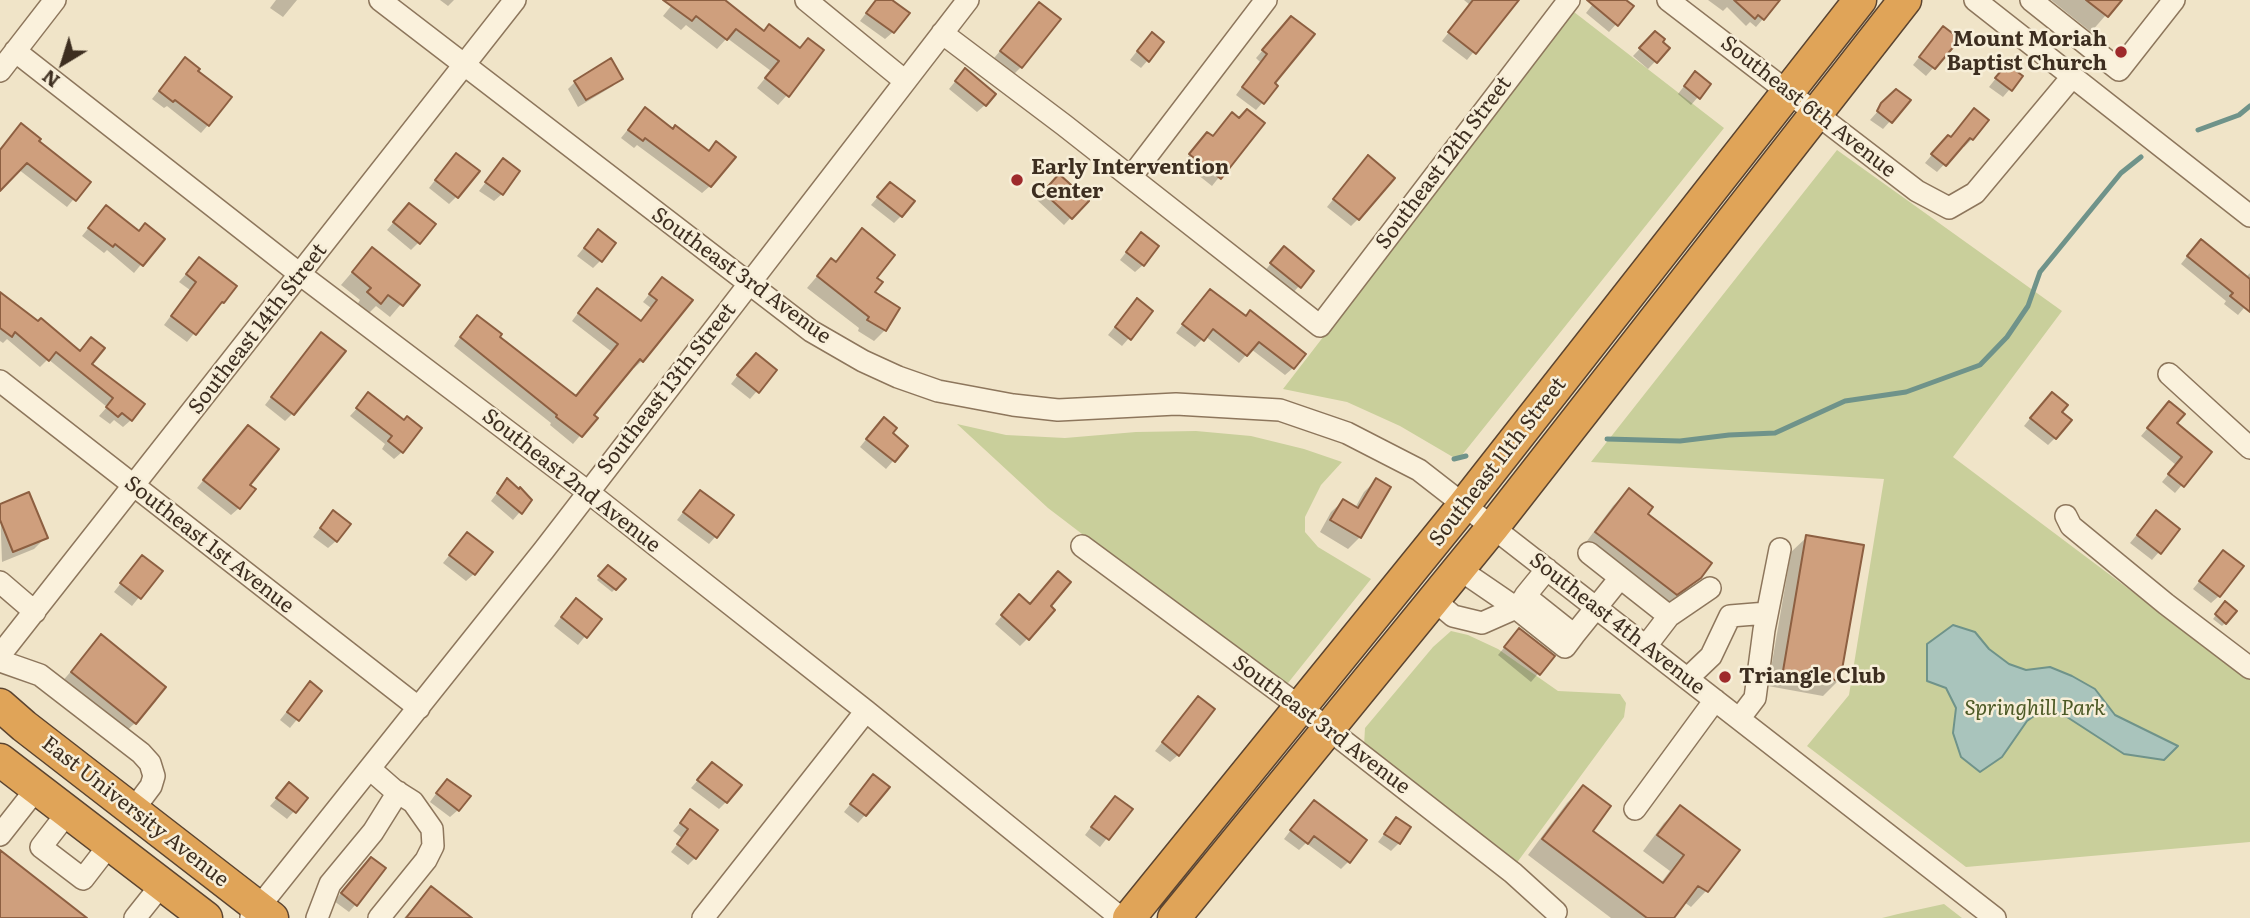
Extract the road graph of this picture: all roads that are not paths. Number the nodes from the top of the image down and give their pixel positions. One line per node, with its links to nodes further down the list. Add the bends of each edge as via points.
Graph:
1 (55, 0): 17 (street)
2 (380, 0): 18 (street, Southeast 3rd Avenue)
3 (514, 0): 18 (street, Southeast 14th Street)
4 (806, 0): 21 (street)
5 (968, 0): 15 (street, Southeast 13th Street)
6 (1266, 0): 24 (street)
7 (1569, 0): 24 (street, Southeast 12th Street, via 1320,326)
8 (1668, 0): 22 (street, Southeast 6th Avenue)
9 (1860, 0): 22 (highway, Southeast 11th Street)
10 (1905, 0): 23 (highway, Southeast 11th Street)
11 (1975, 0): 16 (street)
12 (2031, 0): 14 (street)
13 (2174, 0): 14 (street, via 2119,70)
14 (2057, 21): 16 (street)
15 (942, 33): 21 (street, Southeast 13th Street); 24 (street)
16 (2036, 48): 20 (street)
17 (15, 51): 19 (street); 26 (street, Southeast 2nd Avenue)
18 (466, 65): 26 (street, Southeast 14th Street); 27 (street, Southeast 3rd Avenue)
19 (0, 71)
20 (2072, 77): 23 (street, Southeast 6th Avenue, via 1975,193 1949,208 1917,191); 25 (street)
21 (905, 81): 27 (street, Southeast 13th Street)
22 (1788, 92): 23 (street, Southeast 6th Avenue); 34 (highway, Southeast 11th Street)
23 (1816, 114): 36 (highway, Southeast 11th Street)
24 (1131, 177)
25 (2250, 216)
26 (300, 275): 32 (street, Southeast 14th Street); 33 (street, Southeast 2nd Avenue)
27 (748, 285): 30 (street, Southeast 3rd Avenue, via 811,331 863,361 937,391 1058,410); 33 (street, Southeast 13th Street)
28 (2169, 374): 31 (street)
29 (0, 381): 32 (street, Southeast 1st Avenue)
30 (1203, 404): 34 (street, Southeast 4th Avenue, via 1280,410 1347,433 1419,470)
31 (2250, 447)
32 (134, 486): 48 (street, Southeast 14th Street); 59 (street, Southeast 1st Avenue)
33 (588, 492): 59 (street, Southeast 13th Street); 60 (street, Southeast 2nd Avenue)
34 (1465, 505): 36 (street, Southeast 4th Avenue); 58 (highway, Southeast 11th Street)
35 (2066, 516): 54 (street, via 2071,526)
36 (1493, 527): 40 (highway, Southeast 11th Street); 41 (street, Southeast 4th Avenue)
37 (1082, 546): 58 (street, Southeast 3rd Avenue)
38 (1780, 549): 49 (street)
39 (1589, 553): 42 (street)
40 (1459, 569): 45 (highway, Southeast 11th Street); 46 (street, via 1479,585)
41 (1547, 569): 46 (street); 47 (street, Southeast 4th Avenue)
42 (1620, 578): 47 (street); 50 (street)
43 (0, 582): 48 (street)
44 (1710, 588): 50 (street)
45 (1434, 600): 46 (street, via 1453,616 1482,624); 62 (highway, Southeast 11th Street)
46 (1520, 602): 47 (street, via 1565,647)
47 (1597, 608): 51 (street, Southeast 4th Avenue)
48 (34, 612): 52 (street, Southeast 14th Street)
49 (1767, 613): 55 (street, via 1730,616 1711,656); 61 (street, via 1755,698)
50 (1669, 616): 51 (street)
51 (1646, 646): 55 (street, Southeast 4th Avenue)
52 (0, 655)
53 (0, 661): 68 (street, via 40,675 150,763 154,775)
54 (2250, 668)
55 (1688, 678): 56 (street, Southeast 4th Avenue)
56 (1716, 700): 61 (street, Southeast 4th Avenue); 67 (street)
57 (0, 705): 68 (highway, East University Avenue)
58 (1300, 707): 62 (street, Southeast 3rd Avenue); 81 (highway, Southeast 11th Street)
59 (419, 708): 64 (street, Southeast 13th Street)
60 (866, 711): 79 (street); 80 (street, Southeast 2nd Avenue)
61 (1739, 719): 83 (street, Southeast 4th Avenue)
62 (1328, 729): 73 (street, Southeast 3rd Avenue); 82 (highway, Southeast 11th Street)
63 (0, 760): 65 (highway, East University Avenue)
64 (370, 769): 66 (street); 74 (street, Southeast 13th Street)
65 (37, 788): 69 (highway, East University Avenue); 70 (street)
66 (398, 792): 77 (street, via 373,832 330,884); 78 (street, via 413,802 432,829 433,846)
67 (1636, 809)
68 (133, 810): 74 (highway, East University Avenue)
69 (68, 812): 71 (highway, East University Avenue); 71 (street, via 41,846 83,879)
70 (3, 825)
71 (110, 844): 72 (highway, East University Avenue)
72 (162, 884): 75 (street); 76 (highway, East University Avenue)
73 (1556, 912)
74 (260, 914)
75 (135, 918)
76 (206, 918)
77 (317, 918)
78 (379, 918)
79 (703, 918)
80 (1121, 918)
81 (1129, 918)
82 (1174, 918)
83 (1996, 918)

